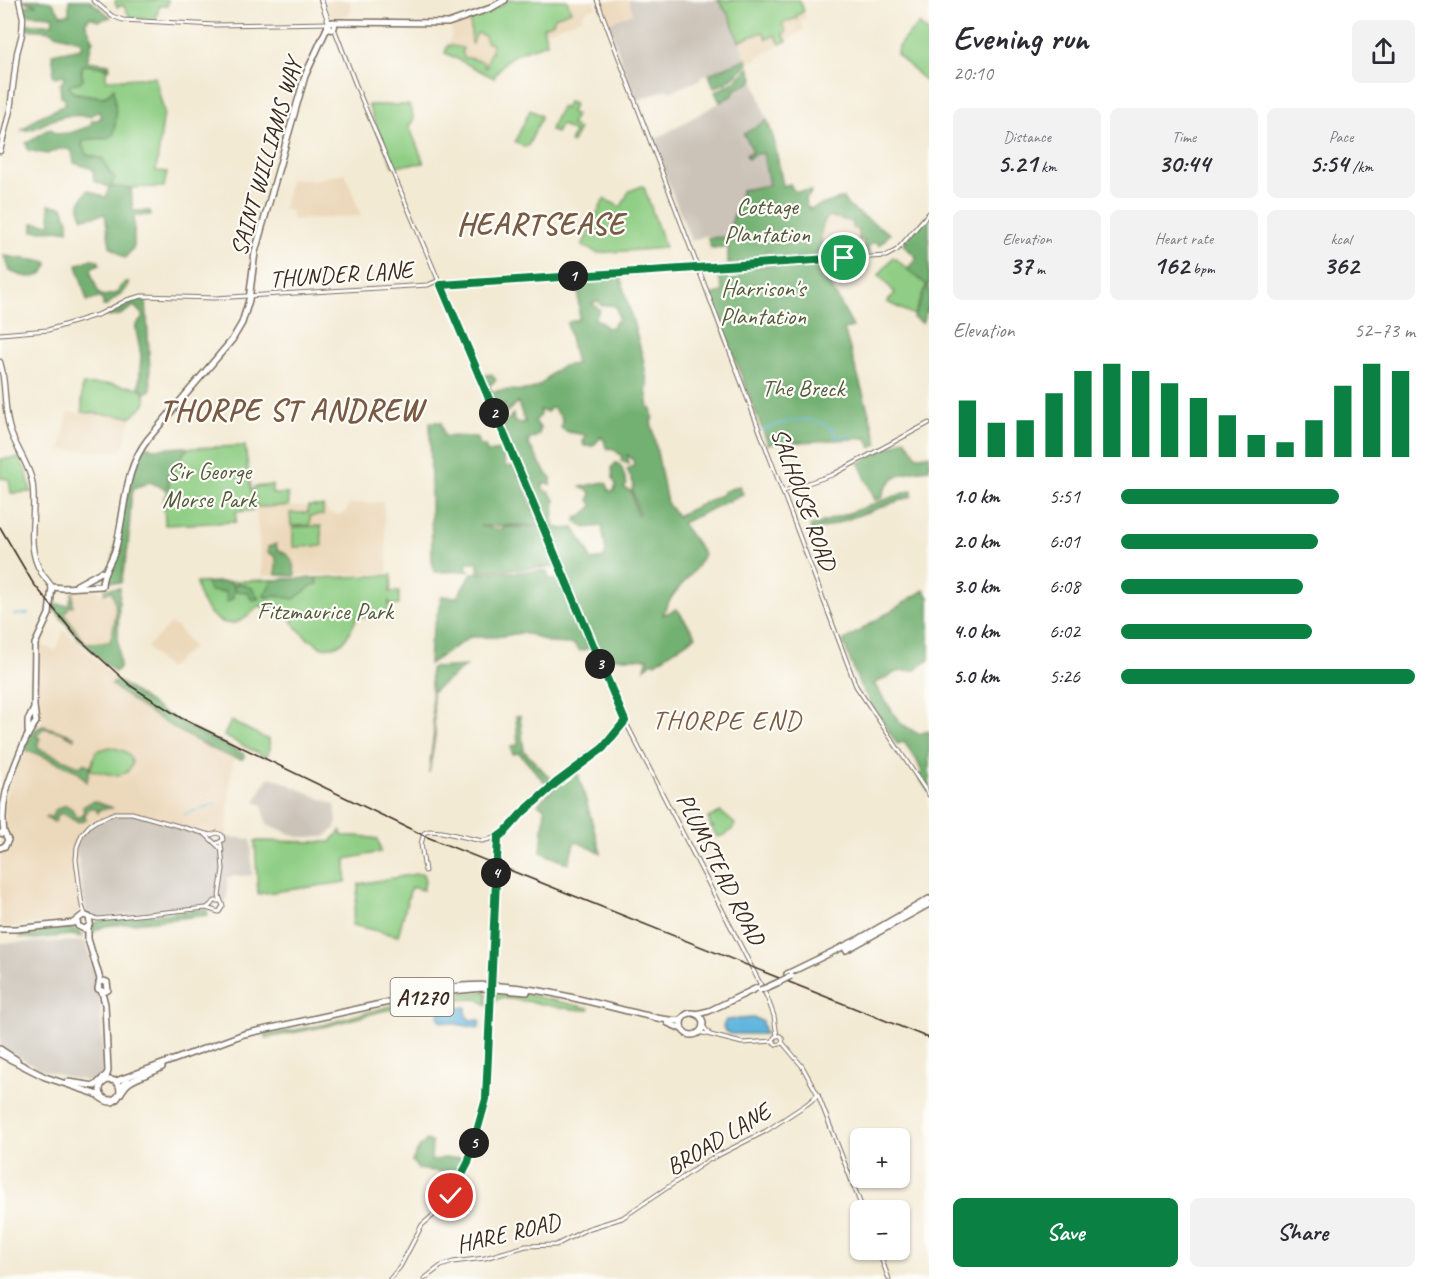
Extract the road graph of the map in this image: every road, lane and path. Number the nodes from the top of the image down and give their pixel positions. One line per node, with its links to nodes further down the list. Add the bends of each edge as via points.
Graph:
1 (19, 0): 7 (main road, via 22,34)
2 (93, 0): 6 (street, via 112,16 127,20)
3 (321, 0): 6 (main road)
4 (505, 0): 6 (highway, via 448,23)
5 (597, 0): 9 (street, SALHOUSE ROAD)
6 (331, 26): 10 (street, PLUMSTEAD ROAD); 12 (highway, SAINT WILLIAMS WAY, via 305,76 255,252)
7 (0, 152)
8 (929, 213): 9 (street, via 897,250 886,256)
9 (698, 267): 11 (street); 16 (street, SALHOUSE ROAD)
10 (438, 280): 11 (street, PLUMSTEAD ROAD); 12 (street, THUNDER LANE, via 428,285)
11 (441, 285): 21 (street, PLUMSTEAD ROAD)
12 (249, 296): 13 (street, THUNDER LANE, via 142,296 48,330); 17 (highway, SAINT WILLIAMS WAY, via 245,317 234,338 136,457 127,481 117,546)
13 (0, 333)
14 (0, 362): 20 (main road, via 9,428 32,483 35,556 40,572)
15 (929, 423): 16 (street, via 832,475)
16 (784, 492): 22 (street, SALHOUSE ROAD, via 856,686)
17 (108, 565): 18 (highway); 18 (highway, SAINT WILLIAMS WAY)
18 (100, 581): 19 (highway); 19 (highway); 20 (highway)
19 (77, 585): 20 (highway)
20 (52, 587): 23 (highway, via 47,618 36,644 34,707 5,787)
21 (625, 721): 26 (street, via 603,748 556,783); 51 (street, PLUMSTEAD ROAD, via 767,997)
22 (929, 795)
23 (1, 832): 30 (highway, via 8,838)
24 (203, 834): 25 (street); 27 (street); 39 (street, via 132,813 115,813 96,820 82,834 77,847)
25 (213, 834): 27 (street); 28 (street, via 222,835)
26 (498, 837): 32 (street, via 482,841 426,831 421,841); 69 (street, bridge, via 486,1099 468,1163 445,1205 422,1225)
27 (211, 839): 29 (street)
28 (222, 842): 29 (street); 31 (street)
29 (216, 844): 31 (street)
30 (1, 848)
31 (222, 850): 33 (street)
32 (425, 871)
33 (218, 899): 35 (street); 38 (street, via 222,910)
34 (929, 899): 41 (highway)
35 (212, 904): 37 (street); 38 (street)
36 (929, 904): 41 (highway, via 863,942)
37 (206, 908): 38 (street); 39 (street)
38 (212, 910)
39 (84, 922): 40 (highway); 42 (highway)
40 (0, 931)
41 (798, 971): 44 (highway, bridge)
42 (102, 982): 43 (highway, via 98,987); 43 (highway, via 109,986)
43 (104, 991): 52 (highway)
44 (748, 994): 45 (highway); 47 (highway, via 706,1016)
45 (696, 1014): 46 (highway); 47 (highway)
46 (683, 1018): 48 (highway); 59 (highway, A1270, via 662,1019 517,987 462,986 244,1034)
47 (702, 1023): 49 (highway); 50 (street)
48 (682, 1029): 49 (highway, via 690,1034); 56 (highway, A1270, via 670,1023 524,991 462,990 267,1031)
49 (699, 1032): 50 (street)
50 (710, 1035): 53 (street, via 742,1043)
51 (777, 1036): 53 (street); 54 (street, PLUMSTEAD ROAD)
52 (107, 1041): 57 (highway); 60 (highway, via 106,1074 99,1083 93,1086)
53 (774, 1041): 54 (street)
54 (782, 1042): 64 (street, PLUMSTEAD ROAD)
55 (0, 1051): 60 (highway); 62 (highway, via 33,1072)
56 (162, 1067): 62 (highway, via 129,1082 113,1101); 63 (highway, A1270, via 126,1082)
57 (108, 1071): 58 (highway); 59 (highway)
58 (105, 1081): 59 (highway); 61 (highway)
59 (115, 1081): 63 (highway)
60 (68, 1082): 61 (highway, via 92,1089)
61 (101, 1086): 65 (highway)
62 (82, 1089): 65 (highway)
63 (120, 1089): 65 (highway, via 114,1099)
64 (818, 1095): 66 (street, PLUMSTEAD ROAD); 67 (street, BROAD LANE, via 766,1131 707,1161)
65 (102, 1096)
66 (859, 1200)
67 (635, 1211): 70 (street, HARE ROAD, via 556,1245 518,1247 485,1258 453,1262)
68 (882, 1260): 71 (street)
69 (390, 1279)
70 (424, 1279)
71 (889, 1279)

